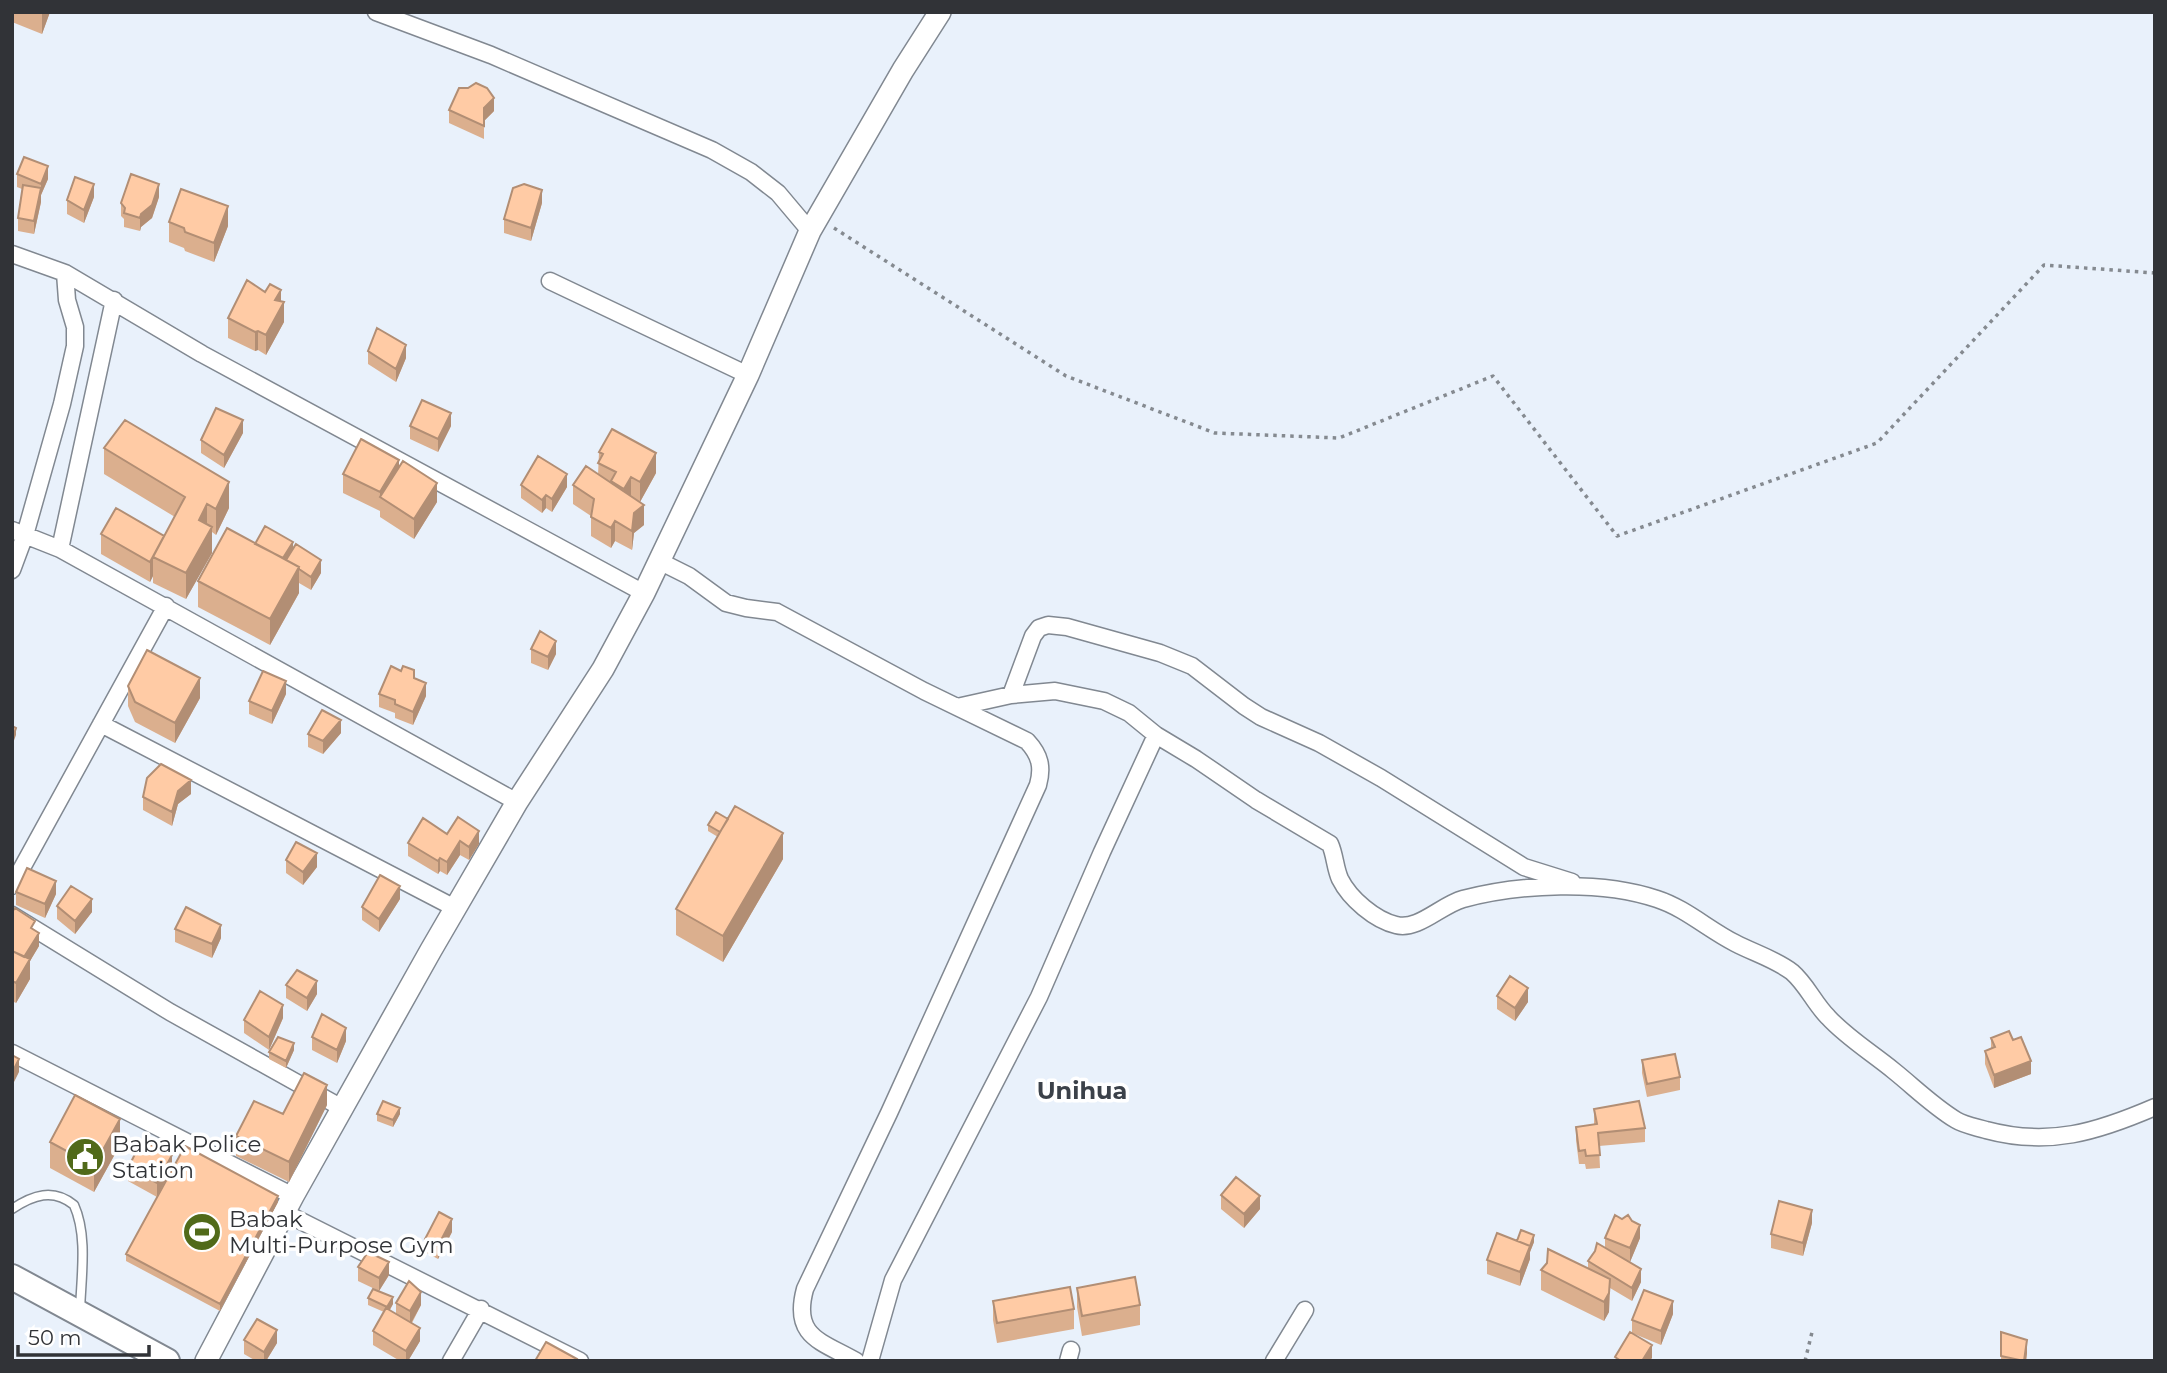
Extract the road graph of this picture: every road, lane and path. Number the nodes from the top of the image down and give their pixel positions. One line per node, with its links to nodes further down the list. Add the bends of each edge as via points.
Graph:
1 (376, 12): 3 (street, via 491,55 712,150 751,172)
2 (940, 12): 3 (street)
3 (814, 224): 6 (path, via 1066,376 1215,433 1339,438 1493,376 1617,536 1877,443 2044,265); 9 (street)
4 (12, 254): 5 (street)
5 (65, 273): 8 (street); 10 (street, via 75,346 62,404)
6 (2155, 273)
7 (550, 281): 9 (street)
8 (114, 300): 11 (street); 14 (street, via 202,354)
9 (748, 375): 12 (street)
10 (19, 533): 11 (street); 13 (street)
11 (60, 549): 15 (street)
12 (659, 561): 14 (street); 17 (street, via 726,603 776,612)
13 (12, 570)
14 (644, 593): 20 (street, via 603,669)
15 (166, 606): 18 (street); 20 (street)
16 (1011, 695): 17 (street); 19 (street, via 1055,691 1104,701 1129,713); 22 (street, via 1033,636 1048,625 1160,653 1192,666 1244,706 1360,766 1524,867)
17 (957, 707): 39 (street, via 1027,741 1036,750 1041,773 884,1125 805,1289 803,1326 810,1335)
18 (101, 724): 21 (street); 23 (street)
19 (1156, 735): 22 (street, via 1330,844 1341,881 1352,896 1392,925 1420,923 1463,899); 40 (street, via 1039,997 892,1280)
20 (517, 802): 23 (street)
21 (12, 886)
22 (1581, 886): 26 (street, via 1659,899 1774,961 1803,982 1829,1019 1959,1122 2039,1139 2081,1133)
23 (455, 908): 27 (street)
24 (12, 915): 27 (street, via 170,1012)
25 (12, 1053): 28 (street)
26 (2155, 1107)
27 (342, 1108): 28 (street)
28 (289, 1204): 31 (street); 36 (street)
29 (12, 1209): 33 (lane, via 44,1194 74,1205 82,1250)
30 (12, 1277): 33 (main road)
31 (481, 1309): 37 (street); 38 (street)
32 (1305, 1310): 41 (street)
33 (80, 1314): 35 (main road)
34 (1813, 1328): 42 (path)
35 (167, 1361)
36 (206, 1361)
37 (451, 1361)
38 (580, 1361)
39 (856, 1361)
40 (870, 1361)
41 (1275, 1361)
42 (1805, 1361)

